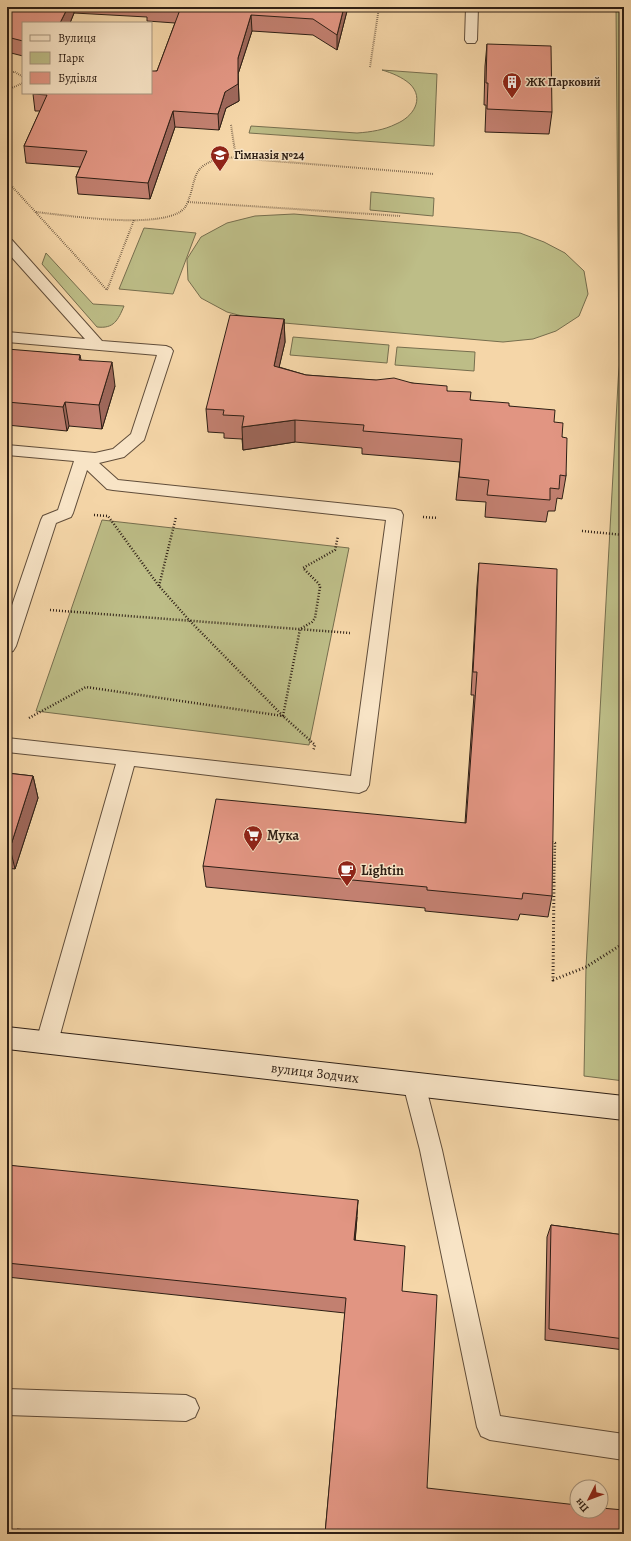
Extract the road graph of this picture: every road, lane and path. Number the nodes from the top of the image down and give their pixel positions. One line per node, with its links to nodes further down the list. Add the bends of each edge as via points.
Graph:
1 (379, 7): 4 (path)
2 (472, 7): 3 (lane)
3 (471, 40)
4 (370, 67)
5 (7, 72): 6 (path, via 15,72)
6 (22, 76)
7 (22, 84): 8 (path)
8 (7, 90)
9 (231, 124): 10 (path)
10 (236, 158): 11 (path); 13 (path, via 224,157 206,162 197,170)
11 (434, 174)
12 (7, 181): 14 (path)
13 (188, 202): 15 (path); 16 (path, via 184,210 172,217)
14 (36, 212): 16 (path); 16 (path, via 107,290)
15 (401, 216)
16 (134, 220)
17 (7, 243): 19 (lane)
18 (7, 336): 19 (lane)
19 (97, 344): 21 (lane, via 166,351 138,436 118,453 95,458)
20 (7, 450): 21 (lane)
21 (83, 457): 22 (lane, via 113,485); 24 (lane)
22 (182, 493): 23 (lane); 27 (path)
23 (343, 510): 30 (path, via 335,550 303,568 320,587 315,618); 31 (lane, via 395,515)
24 (65, 512): 27 (path, via 108,516); 28 (lane, via 49,520)
25 (582, 531): 26 (path)
26 (624, 535)
27 (159, 586): 29 (path)
28 (19, 608): 29 (path); 32 (lane)
29 (189, 620): 30 (path); 33 (path)
30 (300, 629): 31 (path); 33 (path)
31 (380, 636): 37 (lane, via 359,785)
32 (7, 646)
33 (283, 716): 34 (path, via 86,687); 37 (path, via 314,745)
34 (23, 721)
35 (7, 745): 36 (lane)
36 (127, 758): 37 (lane); 41 (lane)
37 (309, 779)
38 (549, 842): 39 (path, via 555,843 552,980 586,967)
39 (624, 943)
40 (7, 1038): 41 (main road, вулиця Зодчих)
41 (47, 1042): 42 (main road, вулиця Зодчих)
42 (414, 1084): 43 (main road, вулиця Зодчих); 46 (lane, via 431,1150 490,1428)
43 (624, 1108)
44 (7, 1402): 45 (lane)
45 (186, 1408)
46 (624, 1447)

